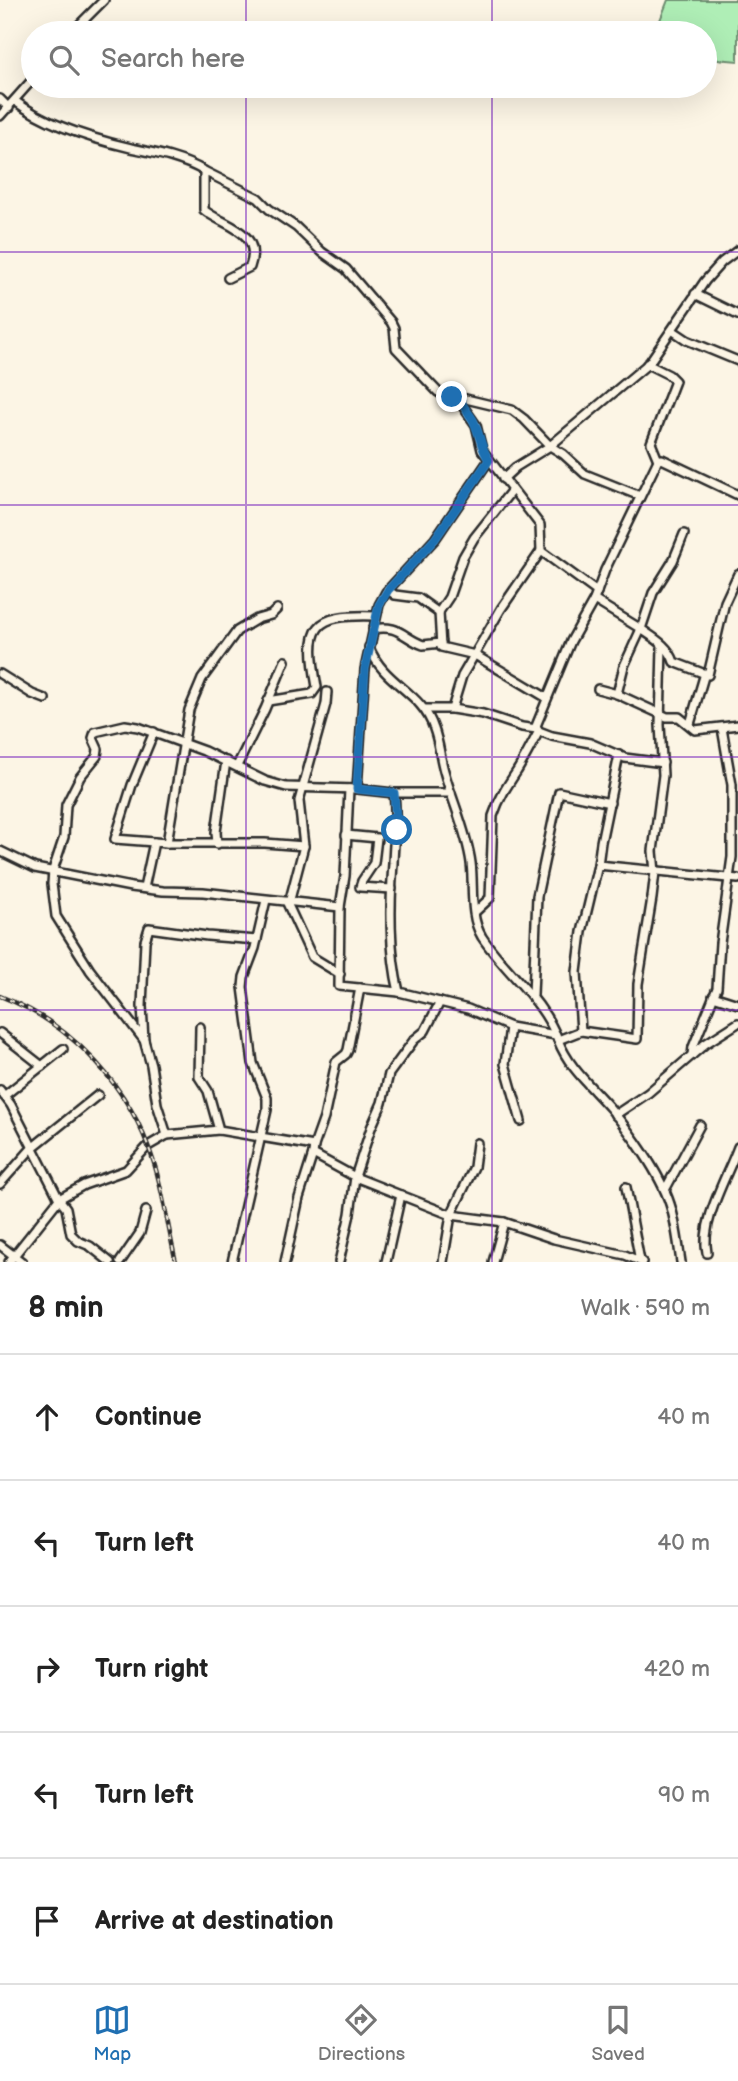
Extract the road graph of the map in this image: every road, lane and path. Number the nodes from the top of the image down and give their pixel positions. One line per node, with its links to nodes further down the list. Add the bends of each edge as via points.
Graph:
1 (104, 0): 2 (street)
2 (83, 21)
3 (21, 94): 5 (street)
4 (0, 99): 6 (street)
5 (15, 101): 6 (street); 8 (street, via 60,126)
6 (9, 108): 7 (street)
7 (0, 116)
8 (204, 171): 10 (street, via 204,210 234,226 249,244 250,267); 16 (street, via 258,198 346,269 391,321 397,349 438,392)
9 (738, 250): 11 (street)
10 (228, 278)
11 (695, 295): 12 (street); 13 (street)
12 (738, 315)
13 (672, 330): 14 (street); 15 (street)
14 (738, 361)
15 (647, 364): 17 (street); 19 (street, via 675,381 650,443)
16 (461, 400): 17 (street, via 519,414); 18 (street)
17 (550, 446): 20 (street); 23 (street, via 585,474)
18 (489, 460): 20 (street); 27 (street, via 435,539)
19 (658, 460): 22 (street); 23 (street)
20 (503, 479): 21 (street)
21 (512, 490): 25 (street, via 540,526); 30 (street, via 468,548)
22 (738, 495)
23 (640, 496): 28 (street)
24 (684, 534): 33 (street, via 653,593)
25 (541, 551): 28 (street); 37 (street)
26 (738, 574): 39 (street, via 726,602 708,675)
27 (388, 590): 30 (street, via 418,598); 31 (street)
28 (595, 596): 33 (street); 44 (street)
29 (277, 609): 55 (street, via 237,631 202,679 189,710)
30 (439, 612): 34 (street)
31 (376, 616): 32 (street); 46 (street, via 326,620 315,633 311,648 317,687 312,694)
32 (373, 629): 34 (street, via 387,626 424,645); 36 (street)
33 (641, 629): 35 (street); 43 (street)
34 (441, 643): 37 (street, via 441,647)
35 (662, 646): 39 (street, via 674,662); 49 (street)
36 (369, 647): 47 (street, via 386,676); 61 (street)
37 (475, 655): 44 (street); 48 (street, via 462,676)
38 (285, 661): 46 (street)
39 (705, 673): 50 (street)
40 (0, 674): 45 (street)
41 (598, 689): 43 (street)
42 (327, 692): 60 (street)
43 (617, 694): 49 (street)
44 (547, 698): 53 (street)
45 (45, 699)
46 (268, 701): 59 (street)
47 (425, 709): 48 (street); 63 (street)
48 (452, 709): 53 (street)
49 (662, 713): 50 (street); 58 (street)
50 (690, 724): 52 (street, via 695,730)
51 (738, 725): 52 (street)
52 (722, 728): 74 (street, via 734,825)
53 (538, 730): 56 (street); 81 (street, via 496,806 490,898)
54 (153, 733): 55 (street); 66 (street, via 115,839); 72 (street, via 125,725 95,732 97,756 66,805 64,837)
55 (183, 744): 57 (street); 67 (street)
56 (620, 755): 58 (street); 64 (street)
57 (226, 761): 59 (street); 68 (street)
58 (663, 764): 73 (street)
59 (237, 766): 60 (street, via 275,784)
60 (303, 786): 61 (street); 69 (street, via 299,801)
61 (353, 789): 62 (street); 65 (street)
62 (394, 793): 63 (street); 77 (street, via 397,830)
63 (451, 793): 81 (street, via 471,862)
64 (610, 803): 71 (street); 86 (street, via 559,792 537,896)
65 (346, 835): 77 (street, via 377,838 374,863 360,887); 80 (street)
66 (154, 842): 67 (street); 76 (street)
67 (167, 843): 68 (street)
68 (217, 844): 69 (street)
69 (304, 846): 79 (street)
70 (0, 851): 72 (street, via 35,868)
71 (598, 864): 73 (street); 93 (street, via 577,972)
72 (52, 870): 76 (street); 96 (street, via 56,916 90,970)
73 (654, 872): 74 (street); 93 (street, via 638,984 637,1039)
74 (729, 878): 75 (street); 87 (street)
75 (738, 879)
76 (144, 888): 78 (street)
77 (392, 889): 85 (street, via 393,957)
78 (266, 900): 79 (street); 82 (street)
79 (288, 903): 80 (street); 83 (street, via 313,957)
80 (340, 907): 83 (street)
81 (475, 912): 86 (street, via 481,936)
82 (257, 940): 96 (street, via 149,928 142,1006); 107 (street, via 243,987 253,1063 267,1098)
83 (340, 974): 84 (street, via 339,986)
84 (360, 988): 85 (street); 111 (street, via 348,1050 336,1062)
85 (399, 992): 88 (street)
86 (533, 995): 95 (street)
87 (713, 996): 89 (street); 98 (street)
88 (440, 1002): 92 (street); 112 (street, via 425,1031 389,1074)
89 (738, 1004)
90 (738, 1023): 98 (street)
91 (200, 1027): 105 (street, via 199,1077)
92 (510, 1027): 95 (street); 103 (street, via 505,1064)
93 (581, 1031): 95 (street)
94 (0, 1033): 99 (street)
95 (557, 1037): 102 (street, via 568,1063)
96 (144, 1040): 106 (street)
97 (63, 1049): 99 (street)
98 (692, 1055): 102 (street)
99 (42, 1066): 100 (street)
100 (2, 1093): 110 (street)
101 (99, 1095): 110 (street)
102 (615, 1115): 115 (street)
103 (521, 1121)
104 (700, 1125): 115 (street)
105 (219, 1130): 106 (street); 107 (street)
106 (167, 1135): 117 (street, via 148,1146 126,1170)
107 (262, 1136): 111 (street); 127 (street)
108 (477, 1143): 119 (street, via 474,1167)
109 (738, 1147): 122 (street, via 710,1217)
110 (32, 1148): 113 (street); 117 (street)
111 (313, 1150): 112 (street); 128 (street)
112 (355, 1177): 116 (street); 129 (street)
113 (0, 1184)
114 (626, 1187): 124 (street)
115 (665, 1190): 133 (street)
116 (401, 1195): 119 (street); 130 (street)
117 (59, 1199): 123 (street); 125 (street, via 66,1208 71,1234)
118 (146, 1211): 126 (street, via 140,1233)
119 (451, 1215): 120 (street); 131 (street)
120 (504, 1222): 124 (street); 132 (street)
121 (0, 1245): 123 (street)
122 (707, 1253)
123 (16, 1260)
124 (641, 1261)
125 (110, 1262)
126 (120, 1262)
127 (232, 1262)
128 (285, 1262)
129 (339, 1262)
130 (386, 1262)
131 (443, 1262)
132 (493, 1262)
133 (681, 1262)

